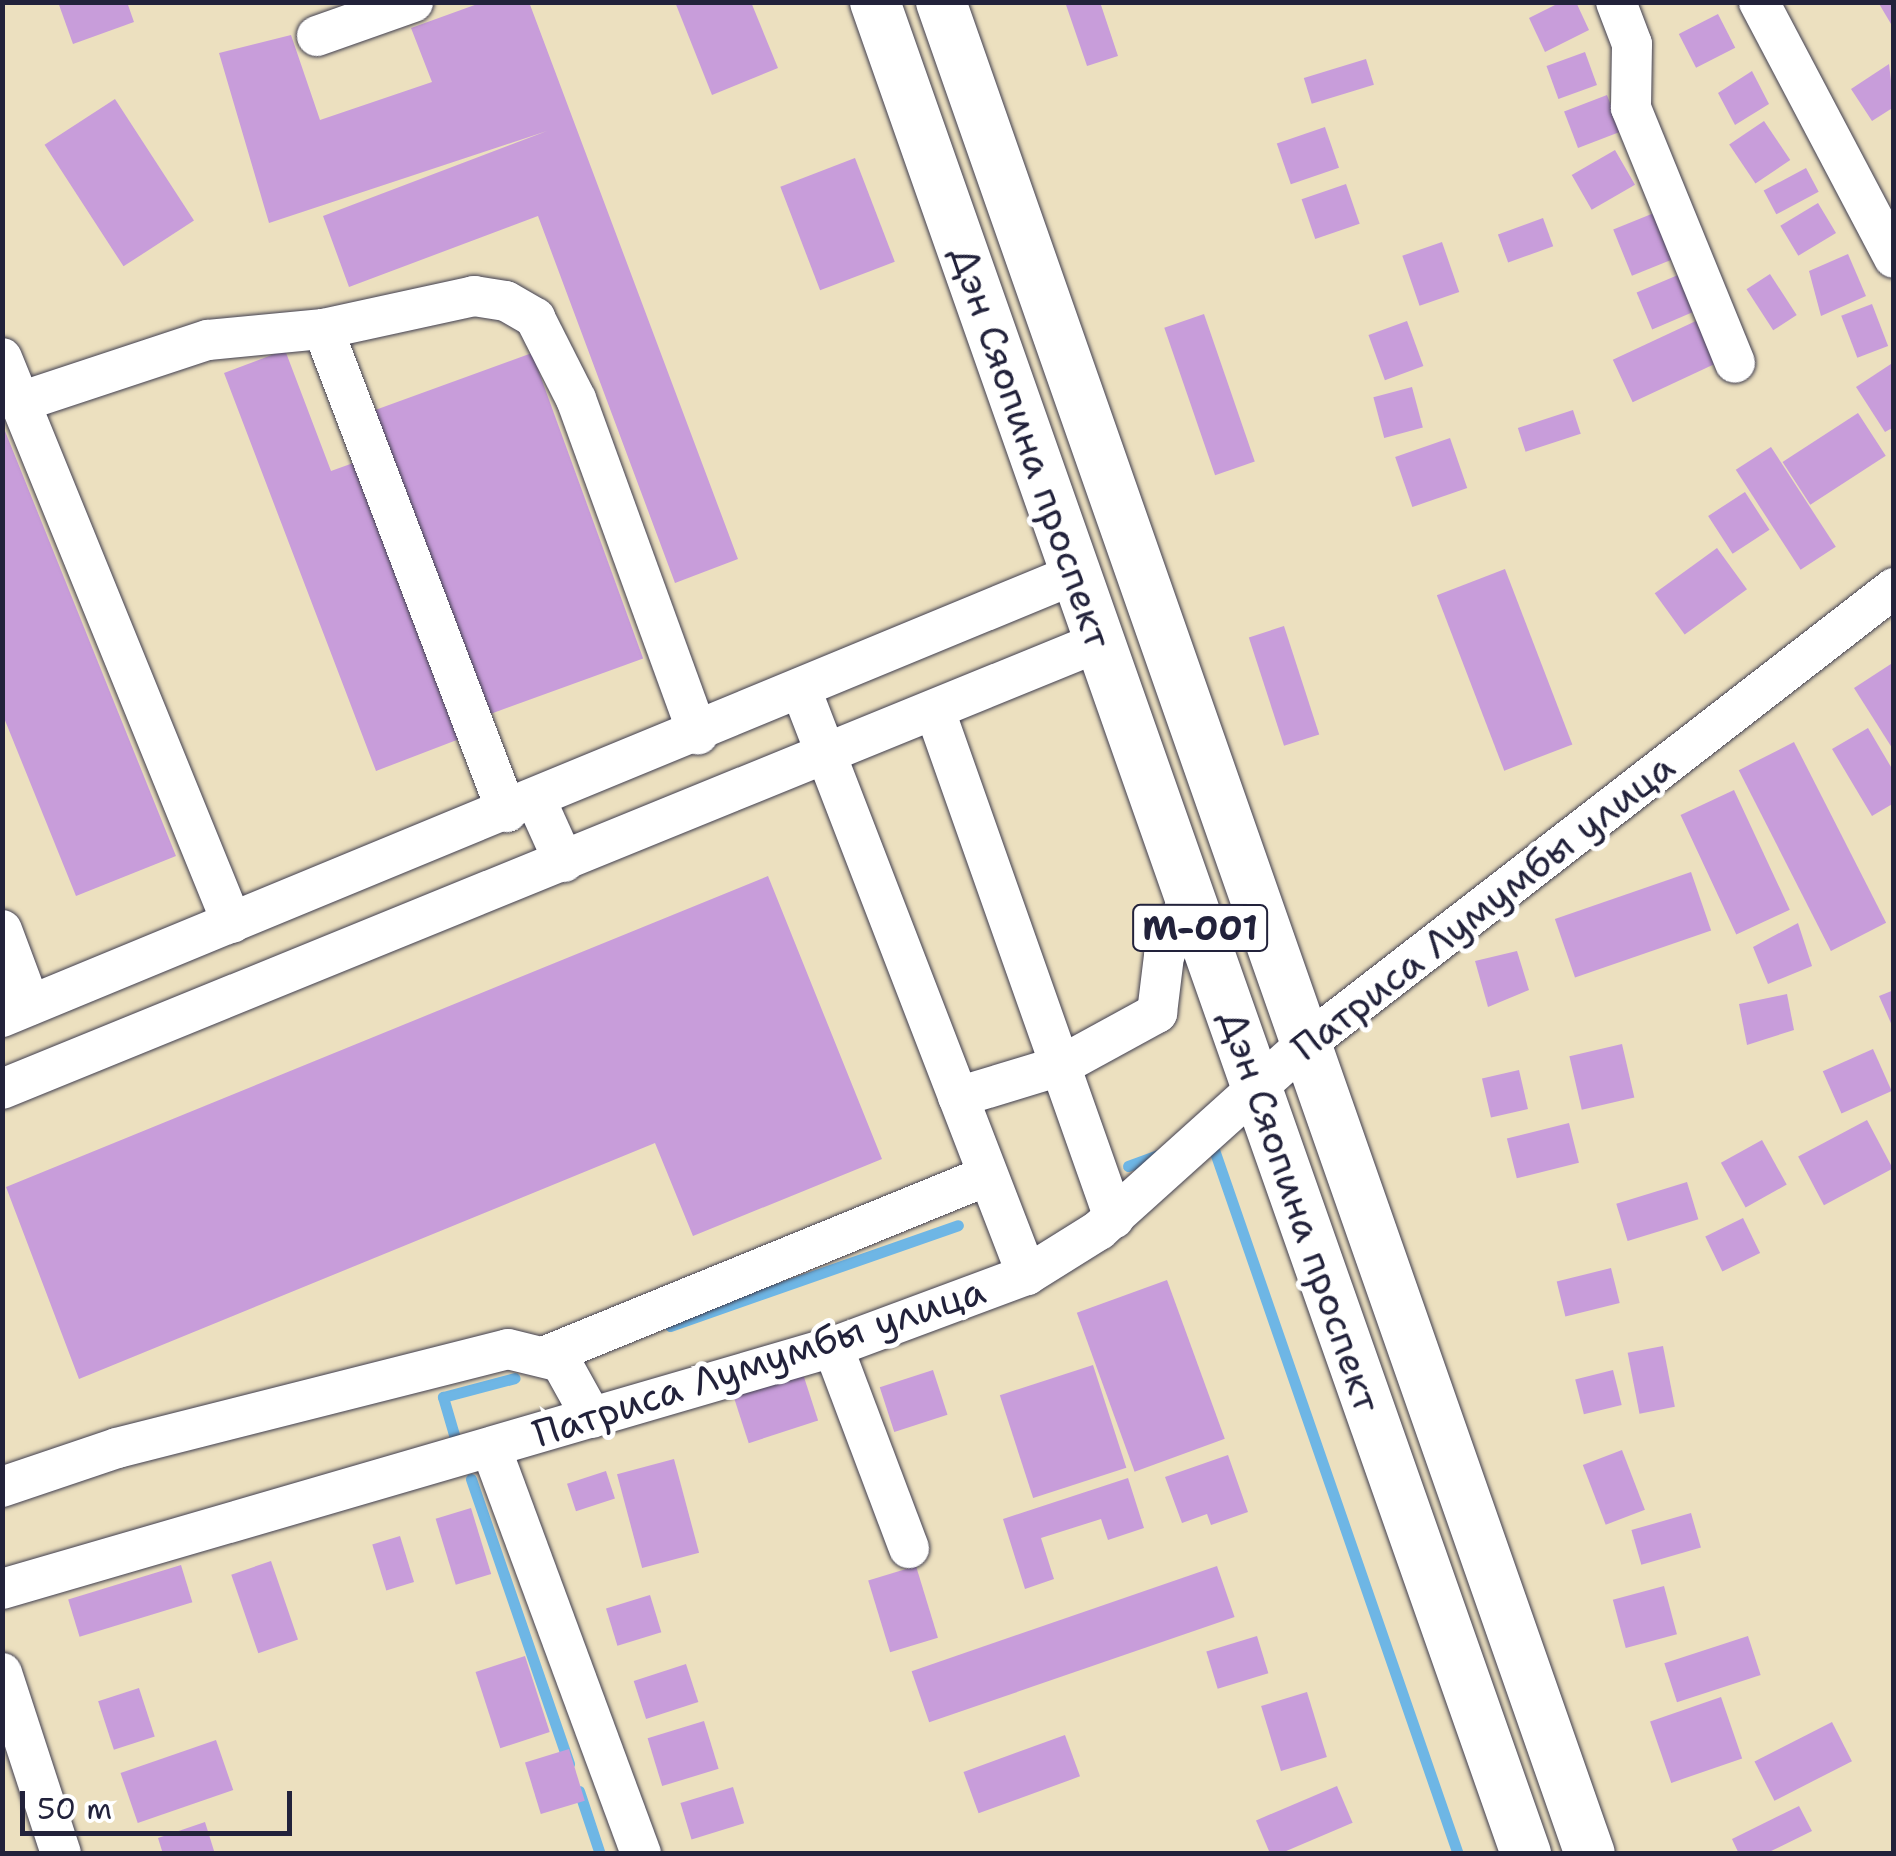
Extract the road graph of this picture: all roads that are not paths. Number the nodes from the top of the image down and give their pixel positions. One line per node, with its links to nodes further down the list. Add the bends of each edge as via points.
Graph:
1 (413, 2): 6 (street)
2 (875, 2): 12 (main road, Дэн Сяопина проспект / M-001)
3 (942, 2): 25 (main road, Дэн Сяопина проспект / M-001)
4 (1616, 2): 10 (street, via 1632,44 1631,108)
5 (1759, 2): 7 (street)
6 (317, 36)
7 (1894, 258)
8 (323, 329): 11 (street, via 208,340); 17 (street, via 474,296 535,318 576,399); 19 (street)
9 (2, 358): 11 (street)
10 (1734, 364)
11 (20, 402): 22 (street)
12 (1075, 574): 14 (main road, Дэн Сяопина проспект / M-001); 15 (street)
13 (1894, 588): 25 (street, Патриса Лумумбы улица)
14 (1099, 642): 16 (street); 21 (main road, Дэн Сяопина проспект / M-001)
15 (802, 692): 17 (street); 18 (street)
16 (935, 711): 18 (street); 26 (street)
17 (698, 734): 19 (street)
18 (826, 756): 20 (street); 29 (street)
19 (522, 806): 20 (street); 22 (street)
20 (564, 862): 28 (street)
21 (1190, 898): 26 (street, via 1164,956 1164,1006); 27 (main road, Дэн Сяопина проспект / M-001)
22 (232, 923): 24 (street)
23 (2, 930): 24 (street)
24 (16, 1011)
25 (1304, 1046): 27 (street, Патриса Лумумбы улица); 44 (main road, Дэн Сяопина проспект / M-001)
26 (1060, 1066): 29 (street); 31 (street)
27 (1256, 1086): 31 (street, Патриса Лумумбы улица); 43 (main road, Дэн Сяопина проспект / M-001)
28 (2, 1088)
29 (958, 1097): 30 (street)
30 (988, 1175): 32 (street); 34 (street)
31 (1114, 1218): 32 (street, Патриса Лумумбы улица)
32 (1027, 1275): 33 (street, Патриса Лумумбы улица)
33 (834, 1347): 35 (street, Патриса Лумумбы улица); 38 (street)
34 (548, 1355): 35 (street, via 572,1372); 37 (street, via 508,1349 117,1448)
35 (592, 1418): 36 (street, Патриса Лумумбы улица)
36 (491, 1448): 39 (street, Патриса Лумумбы улица); 42 (street)
37 (2, 1488)
38 (909, 1548)
39 (2, 1589)
40 (2, 1673): 41 (street)
41 (62, 1854)
42 (641, 1854)
43 (1526, 1854)
44 (1590, 1854)

